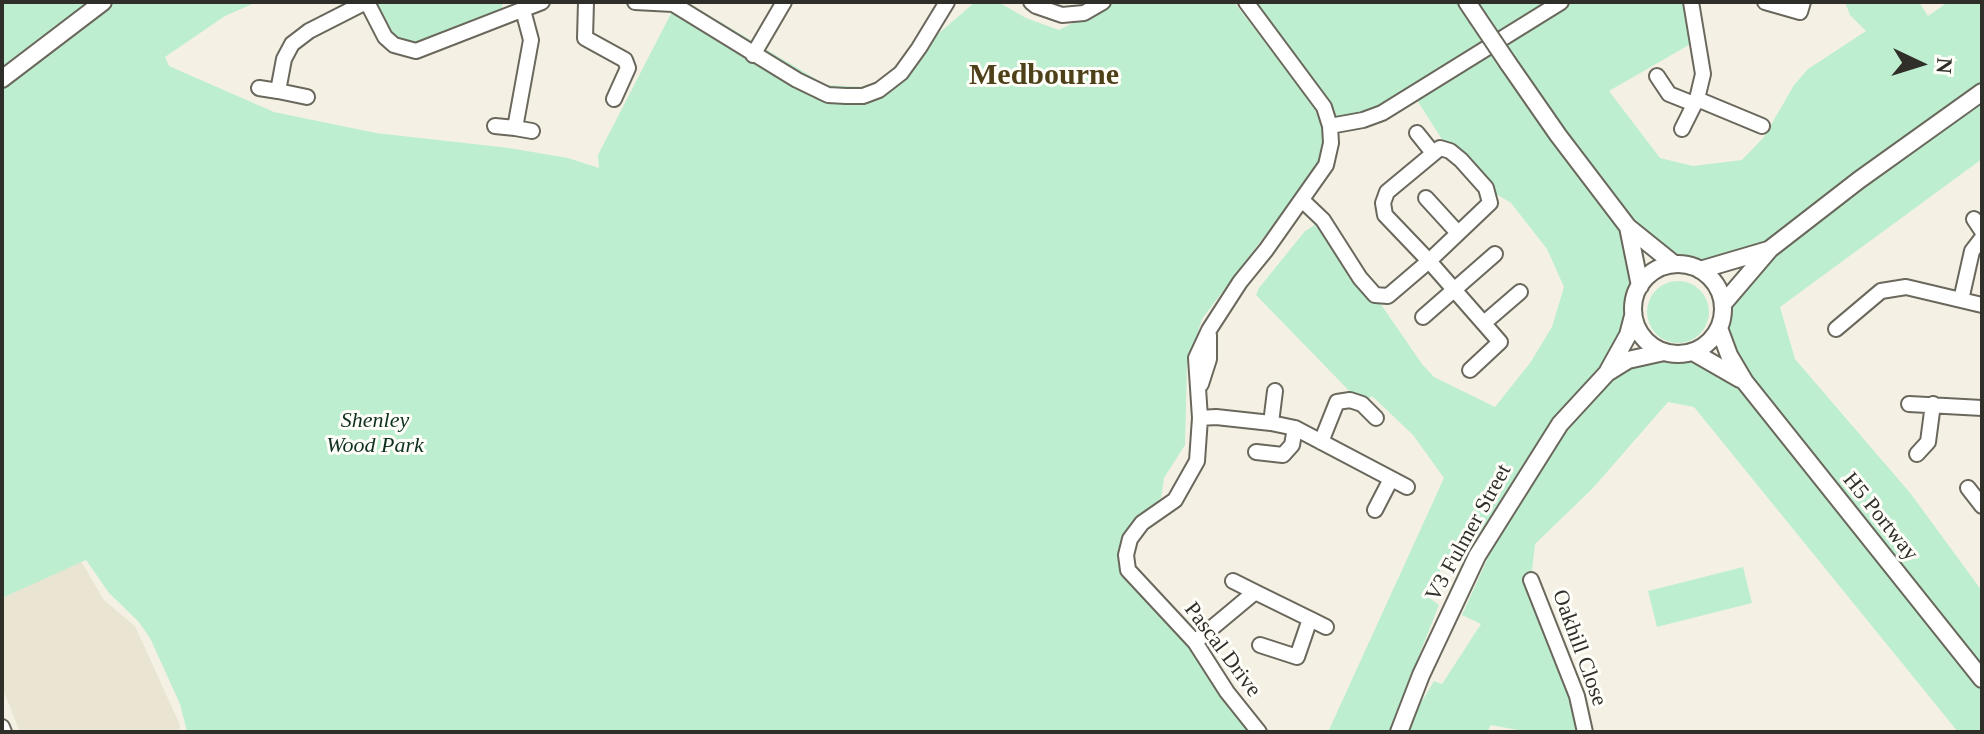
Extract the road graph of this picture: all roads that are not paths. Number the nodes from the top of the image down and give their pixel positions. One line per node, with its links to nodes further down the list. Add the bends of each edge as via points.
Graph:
1 (103, 2): 20 (street)
2 (367, 2): 16 (street, via 385,37 416,51); 22 (street, via 292,44)
3 (542, 2): 16 (street)
4 (586, 2): 25 (street, via 585,38 625,60 628,68)
5 (635, 2): 15 (street)
6 (784, 2): 18 (street)
7 (947, 2): 18 (street, via 901,73 863,96 828,95)
8 (1031, 2): 9 (street, via 1062,15 1084,13)
9 (1103, 2)
10 (1246, 2): 28 (street, via 1324,107)
11 (1467, 2): 37 (street, bridge)
12 (1561, 2): 28 (street, via 1382,113)
13 (1691, 2): 26 (street, via 1703,74)
14 (1765, 2): 17 (street)
15 (671, 3): 18 (street)
16 (523, 10): 30 (street, via 531,40)
17 (1803, 13)
18 (753, 55)
19 (1657, 76): 26 (street, via 1669,94)
20 (2, 79)
21 (259, 88): 22 (street)
22 (278, 91): 24 (street)
23 (1982, 92): 40 (street)
24 (307, 97)
25 (614, 99)
26 (1696, 101): 29 (street); 31 (street)
27 (495, 126): 30 (street)
28 (1330, 126): 36 (street, Pascal Drive, via 1326,165)
29 (1762, 126)
30 (515, 128): 32 (street)
31 (1682, 129)
32 (532, 131)
33 (1417, 133): 34 (street)
34 (1433, 153): 38 (street, via 1440,148 1450,151 1486,188 1490,203); 42 (street, via 1387,192 1383,203 1385,215)
35 (1426, 198): 38 (street)
36 (1302, 200): 42 (street, via 1323,220 1375,295 1388,296); 65 (street, Pascal Drive, via 1209,330 1196,358)
37 (1628, 227): 43 (street); 45 (street)
38 (1458, 233): 42 (street)
39 (1982, 238): 48 (street, via 1972,251)
40 (1770, 249): 44 (street); 49 (street)
41 (1495, 254): 46 (street)
42 (1429, 261): 46 (street)
43 (1674, 264): 44 (street); 45 (street, via 1649,275)
44 (1700, 270): 49 (street, via 1711,279)
45 (1640, 286): 51 (street)
46 (1454, 289): 52 (street); 53 (street)
47 (1520, 292): 53 (street)
48 (1961, 300): 50 (street); 55 (street, via 1906,287 1881,291)
49 (1723, 304): 54 (street)
50 (1982, 305)
51 (1633, 314): 56 (street, via 1643,337); 59 (street, V3 Fulmer Street)
52 (1423, 317)
53 (1484, 323): 58 (street, via 1500,342)
54 (1719, 328): 57 (street); 60 (street, H5 Portway)
55 (1836, 329)
56 (1664, 352): 57 (street); 59 (street, V3 Fulmer Street, via 1628,360)
57 (1693, 352): 60 (street, H5 Portway)
58 (1470, 370)
59 (1607, 373): 86 (street, V3 Fulmer Street, via 1560,424 1477,556)
60 (1745, 382): 84 (street, H5 Portway)
61 (1275, 391): 67 (street)
62 (1909, 404): 63 (street)
63 (1933, 404): 64 (street); 71 (street, via 1928,442)
64 (1982, 408)
65 (1200, 418): 67 (street); 82 (street, Pascal Drive, via 1199,454 1189,479 1175,500 1142,523 1126,555 1128,570)
66 (1376, 418): 69 (street, via 1362,404 1337,402)
67 (1271, 423): 68 (street)
68 (1295, 428): 69 (street); 70 (street, via 1292,445 1283,455)
69 (1321, 442): 72 (street)
70 (1256, 452)
71 (1917, 454)
72 (1391, 479): 73 (street); 76 (street)
73 (1407, 487)
74 (1968, 488): 75 (street)
75 (1982, 506)
76 (1375, 510)
77 (1531, 580): 87 (street, Oakhill Close, via 1577,696)
78 (1233, 581): 79 (street)
79 (1255, 592): 80 (street); 82 (street)
80 (1310, 619): 81 (street); 83 (street, via 1302,659)
81 (1326, 627)
82 (1195, 642): 85 (street, Pascal Drive)
83 (1260, 645)
84 (1982, 679)
85 (1259, 732)
86 (1399, 732)
87 (1585, 732)

